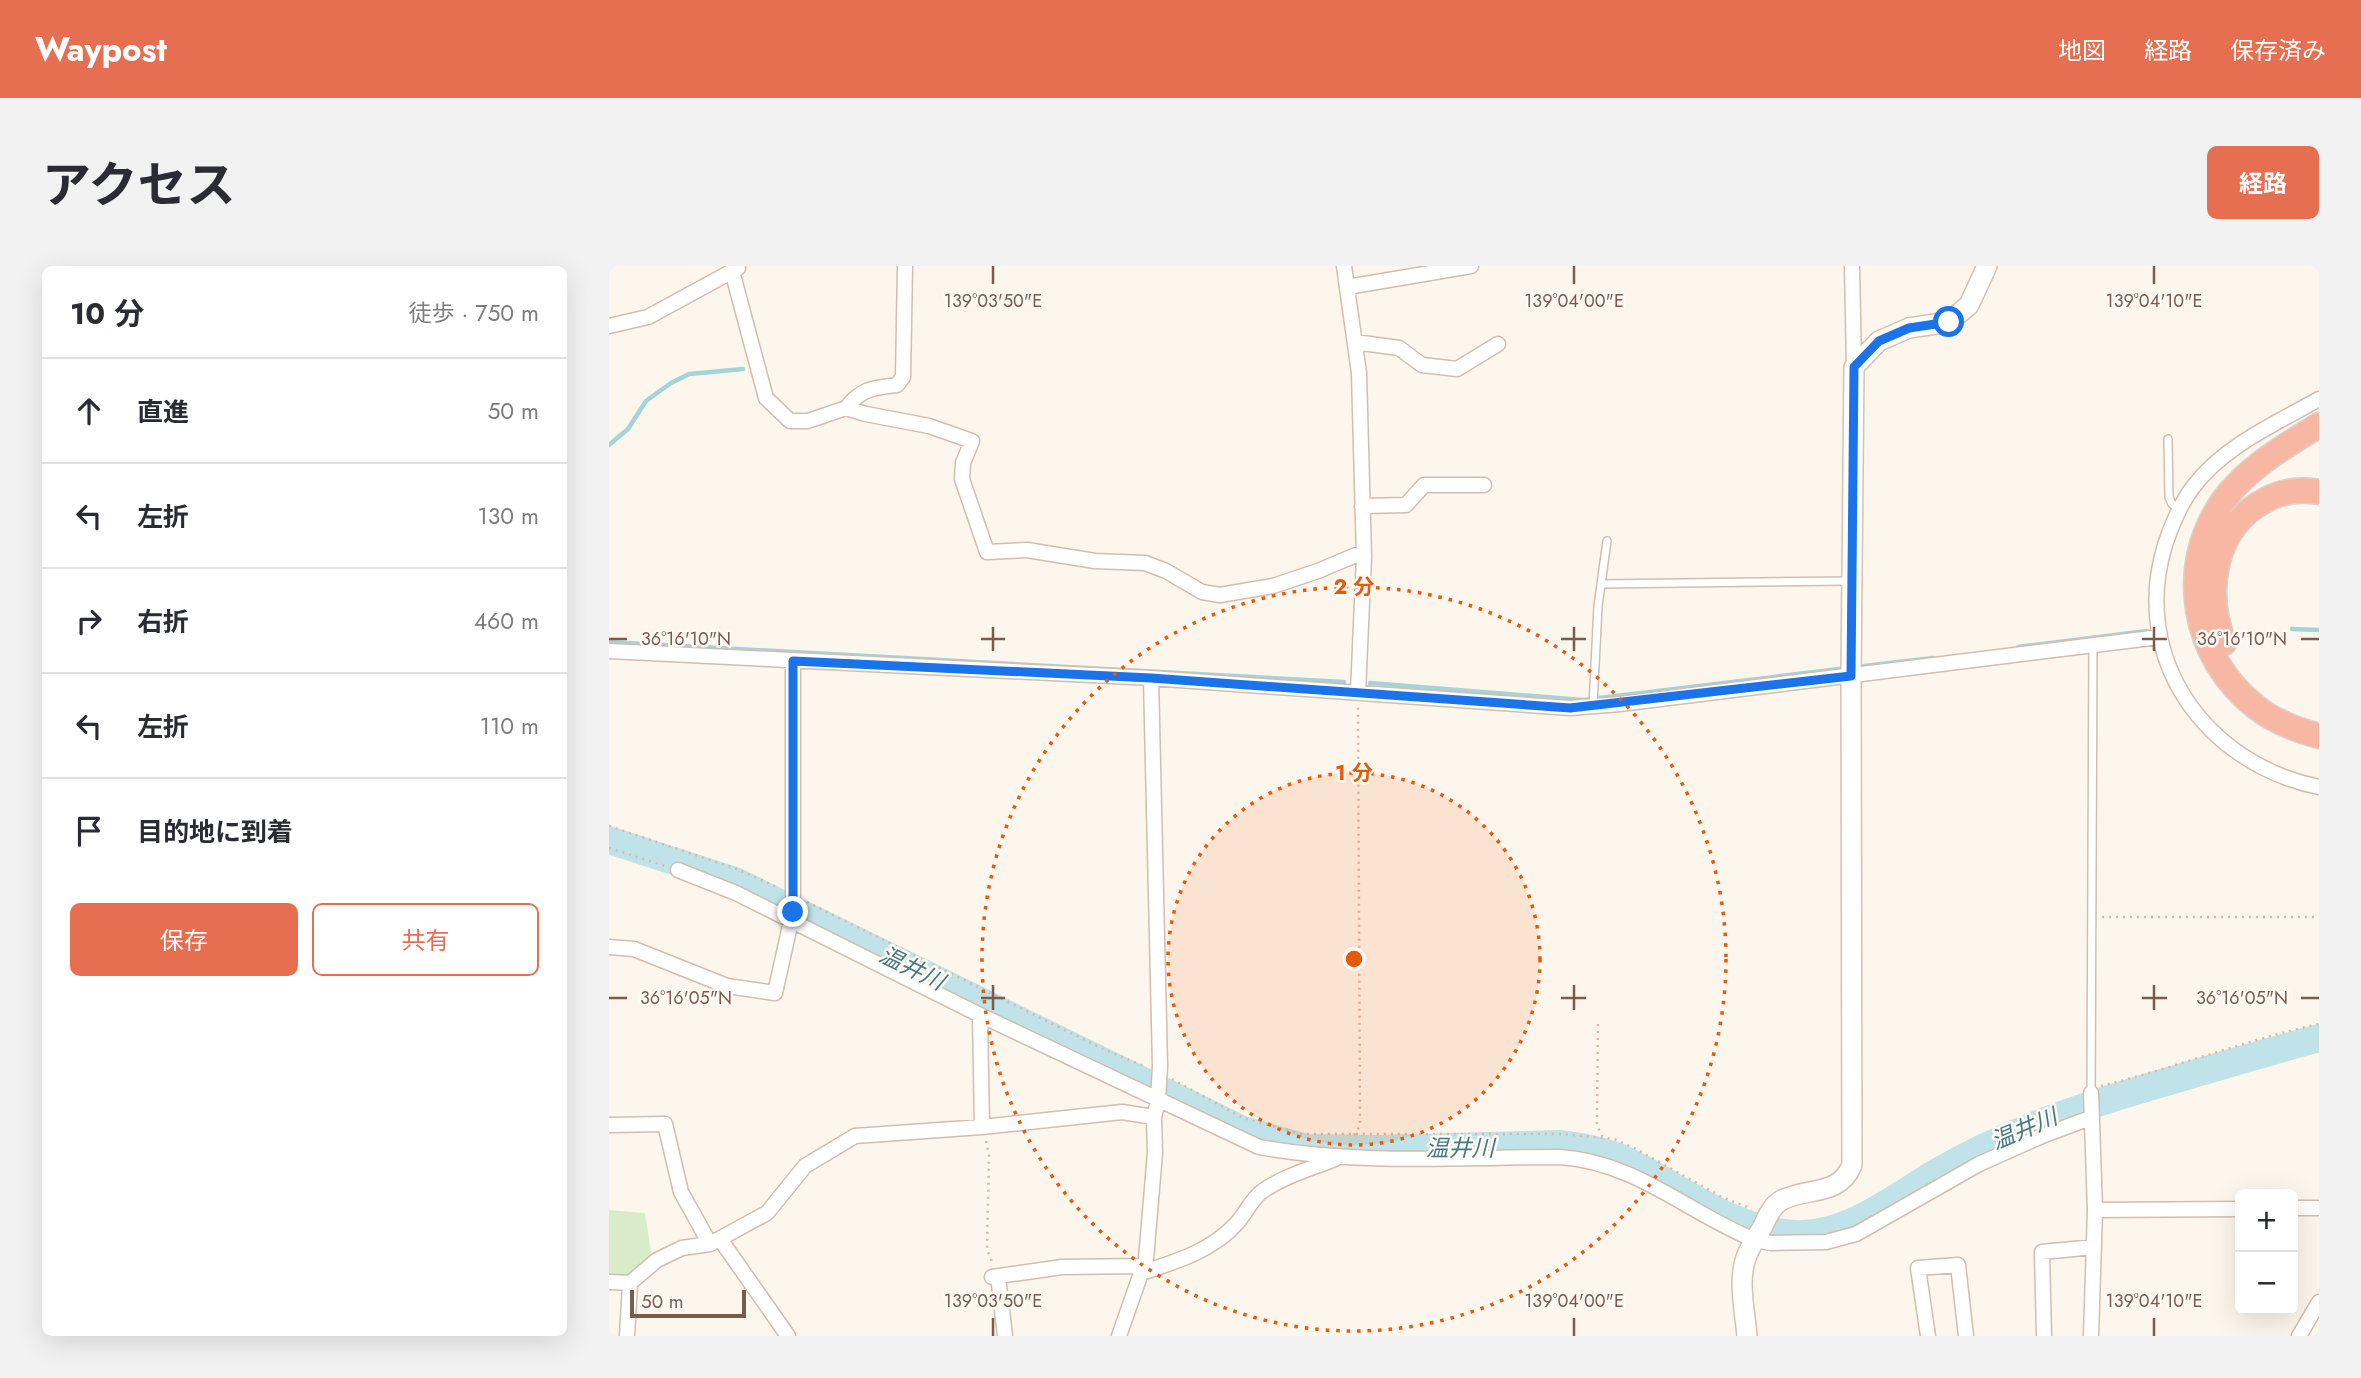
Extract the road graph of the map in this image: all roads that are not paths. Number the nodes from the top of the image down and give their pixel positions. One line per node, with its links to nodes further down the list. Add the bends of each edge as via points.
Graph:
1 (905, 266): 13 (street, via 903,377 897,386 856,396)
2 (1344, 266): 7 (street)
3 (1471, 266): 7 (street)
4 (1852, 266): 11 (street)
5 (1987, 266): 11 (street, via 1969,306 1949,322 1909,328 1879,341)
6 (736, 269): 8 (street, via 648,317); 13 (street, via 766,398 790,421 808,421)
7 (1347, 287): 9 (street)
8 (609, 326)
9 (1355, 342): 10 (street, via 1399,348 1422,365 1457,369); 18 (street)
10 (1497, 344)
11 (1854, 367): 22 (street)
12 (2319, 399): 19 (street, via 2225,455 2204,474)
13 (846, 408): 21 (street, via 929,426 972,441 962,480 987,552 1027,550 1145,563 1202,592 1220,595 1273,586)
14 (2319, 425): 33 (highway, via 2266,460 2223,501 2199,555 2196,592 2208,648 2228,681 2258,709)
15 (2168, 439): 19 (lane, via 2169,497)
16 (1484, 485): 18 (street, via 1424,485 1406,505)
17 (2319, 492): 32 (highway, via 2290,491 2243,514 2221,549 2213,594 2219,631 2245,676 2276,701)
18 (1362, 506): 21 (street)
19 (2179, 509): 24 (street, via 2157,583)
20 (1607, 541): 23 (lane)
21 (1363, 552): 30 (street)
22 (1851, 581): 23 (lane); 28 (street)
23 (1601, 584): 31 (lane)
24 (2159, 637): 25 (street); 34 (street, via 2177,685 2206,727 2259,767)
25 (2093, 646): 28 (street); 39 (lane)
26 (609, 651): 27 (street)
27 (793, 661): 29 (street); 36 (street)
28 (1851, 676): 31 (street); 50 (street, via 1852,1165 1848,1174 1828,1188 1783,1199)
29 (1151, 678): 30 (street); 40 (street)
30 (1358, 692): 31 (street)
31 (1593, 707)
32 (2319, 718)
33 (2319, 736)
34 (2319, 788)
35 (678, 870): 36 (street)
36 (792, 922): 37 (street, via 775,993 727,986 634,949); 38 (street)
37 (609, 947)
38 (980, 1015): 40 (street); 44 (street)
39 (2091, 1091): 41 (street)
40 (1158, 1098): 42 (street); 45 (street, via 1259,1147)
41 (2091, 1115): 49 (street); 50 (street, via 1979,1164 1856,1234 1826,1242 1771,1243)
42 (1154, 1117): 44 (street, via 1122,1112); 53 (street, via 1155,1153)
43 (609, 1125): 51 (street, via 665,1124 681,1192)
44 (982, 1128): 51 (street, via 855,1136 805,1166 767,1213)
45 (1340, 1157): 50 (street, via 1585,1159); 53 (street, via 1258,1195 1236,1224 1213,1243 1182,1259)
46 (2298, 1208): 47 (street)
47 (2319, 1208)
48 (2235, 1209): 49 (street)
49 (2095, 1210): 52 (street)
50 (1762, 1226): 61 (street, via 1742,1278)
51 (715, 1242): 55 (street, via 682,1248 657,1260); 58 (street)
52 (2094, 1247): 64 (street, via 2042,1252); 65 (street)
53 (1142, 1269): 59 (street, via 1062,1267 995,1276); 60 (street)
54 (609, 1282): 55 (street)
55 (630, 1283): 57 (street)
56 (2319, 1302): 66 (street)
57 (627, 1336)
58 (788, 1336)
59 (1005, 1336)
60 (1119, 1336)
61 (1747, 1336)
62 (1928, 1336): 63 (street, via 1919,1268 1958,1265)
63 (1966, 1336)
64 (2044, 1336)
65 (2091, 1336)
66 (2299, 1336)

